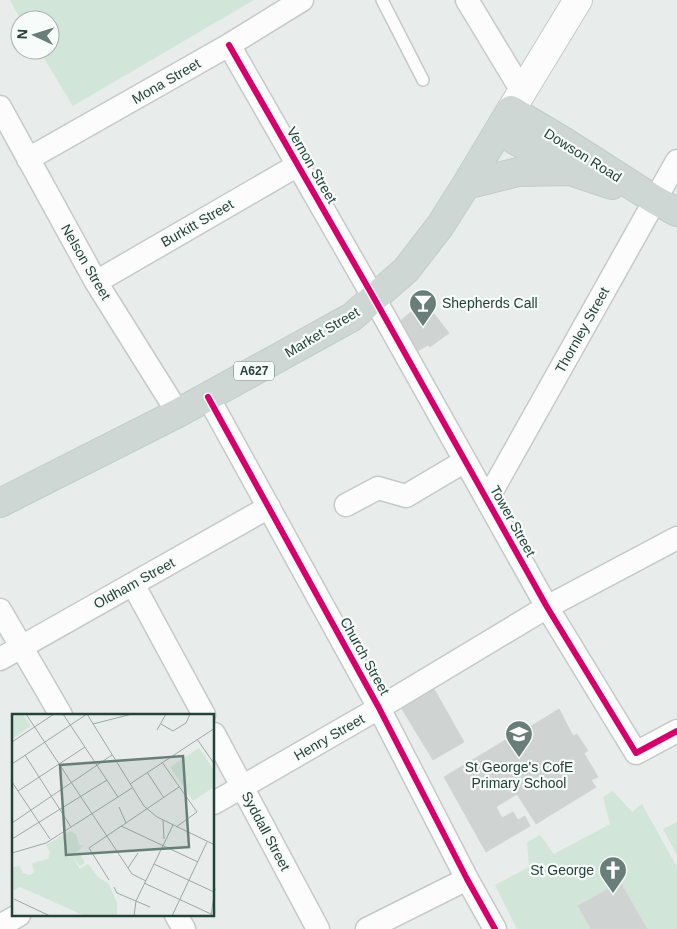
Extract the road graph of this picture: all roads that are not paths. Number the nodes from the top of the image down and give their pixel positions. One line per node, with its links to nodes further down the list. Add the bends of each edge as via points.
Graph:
1 (302, 0): 5 (street, Mona Street)
2 (382, 0): 6 (lane)
3 (467, 0): 8 (street)
4 (573, 2): 8 (main road, Market Street)
5 (229, 45): 9 (street, Mona Street); 11 (street, Vernon Street)
6 (423, 80)
7 (0, 107): 9 (street, Nelson Street)
8 (512, 108): 12 (main road, via 513,139); 13 (main road, Market Street / A627); 14 (main road, Dowson Road)
9 (28, 159): 15 (street, Nelson Street)
10 (677, 161): 14 (street, Thornley Street)
11 (298, 165): 15 (street, Burkitt Street); 16 (street, Vernon Street)
12 (570, 171): 13 (main road, Dowson Road, via 518,172); 14 (main road, Dowson Road)
13 (466, 185): 16 (main road, Market Street / A627, via 406,270)
14 (666, 206): 20 (street, Thornley Street)
15 (96, 282): 18 (street, Nelson Street)
16 (374, 298): 17 (main road, Market Street / A627, via 352,317); 19 (street, Tower Street)
17 (208, 397): 18 (main road, Market Street / A627); 23 (street, Church Street)
18 (178, 413): 21 (main road, Market Street / A627)
19 (465, 461): 20 (street, Tower Street); 22 (street, via 406,496 378,488)
20 (487, 500): 26 (street, Tower Street)
21 (0, 504)
22 (346, 505)
23 (269, 507): 25 (street, Oldham Street); 30 (street, Church Street)
24 (677, 538): 26 (street, Henry Street)
25 (133, 584): 28 (street, Oldham Street); 32 (street)
26 (547, 608): 30 (street, Henry Street); 33 (street, Tower Street, via 636,753)
27 (0, 610): 28 (street)
28 (22, 647): 29 (street, Oldham Street); 31 (street)
29 (0, 659)
30 (379, 708): 35 (street, Henry Street); 37 (street, Church Street)
31 (60, 714)
32 (203, 714)
33 (677, 731)
34 (215, 736): 35 (street, Syddall Street)
35 (242, 787): 36 (street, Henry Street); 42 (street, Syddall Street)
36 (215, 803)
37 (467, 878): 43 (street); 44 (street, Church Street)
38 (17, 916): 40 (street)
39 (177, 916): 41 (street)
40 (0, 926)
41 (184, 929)
42 (318, 929)
43 (367, 929)
44 (495, 929)

